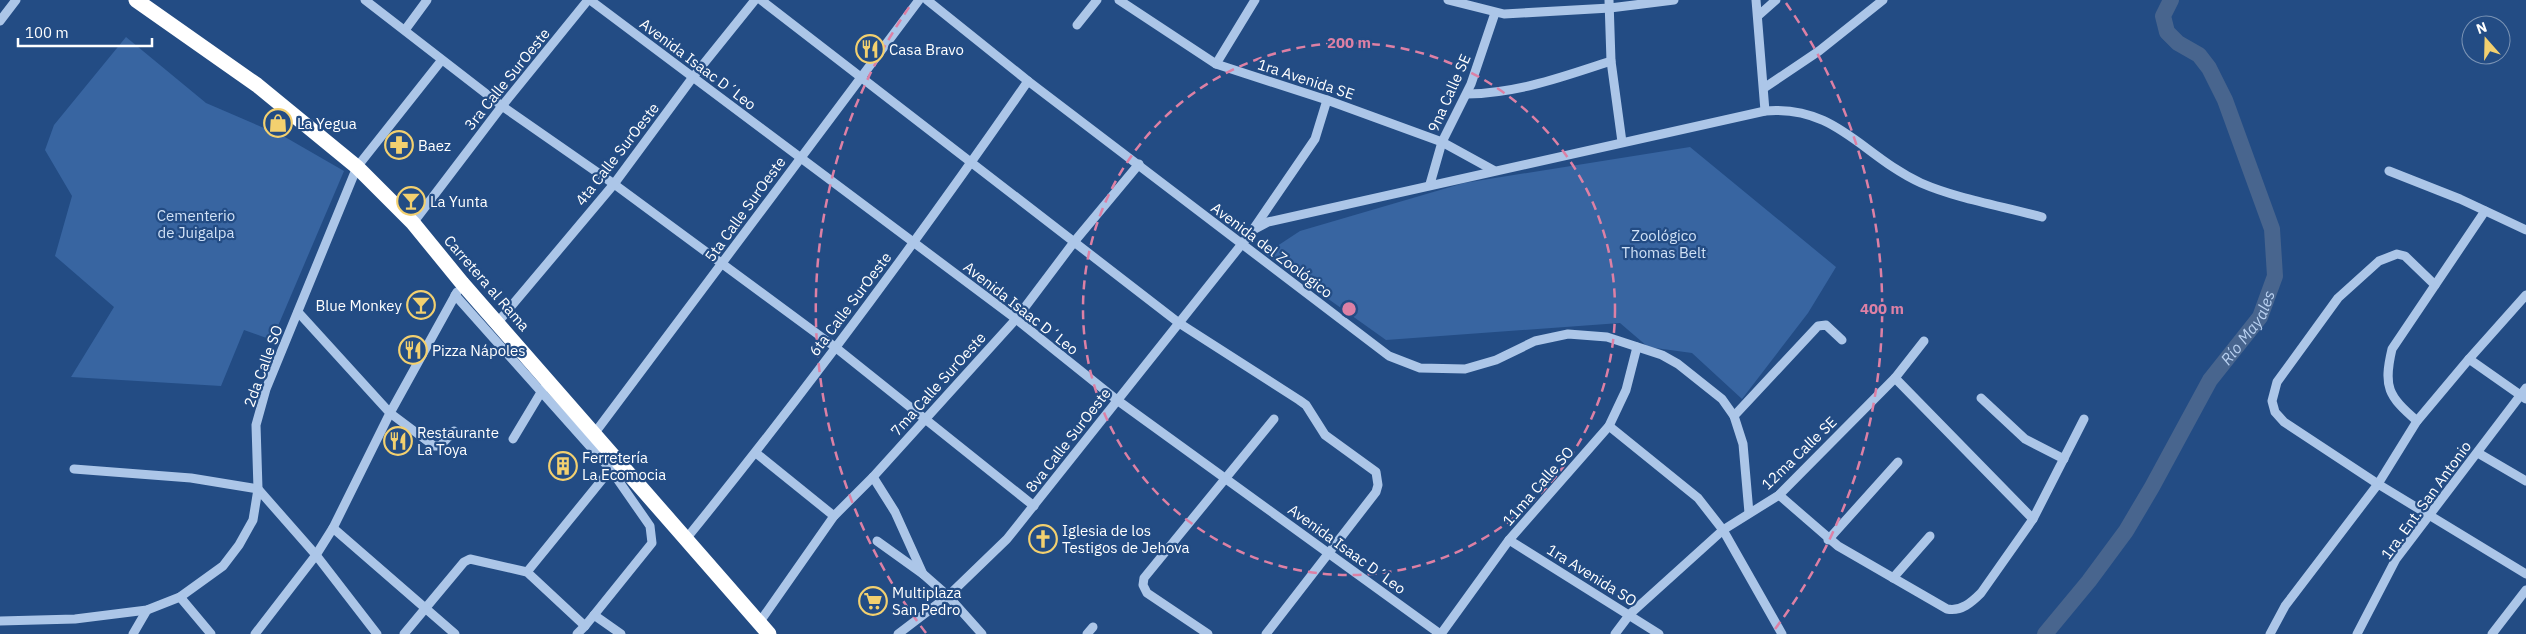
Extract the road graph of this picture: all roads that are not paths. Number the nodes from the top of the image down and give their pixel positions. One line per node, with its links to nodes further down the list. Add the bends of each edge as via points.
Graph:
1 (16, 0): 21 (street)
2 (365, 0): 23 (street)
3 (428, 0): 23 (street)
4 (589, 0): 27 (street, Avenida Isaac D´Leo); 33 (street, 3ra Calle SurOeste)
5 (755, 0): 27 (street, 4ta Calle SurOeste)
6 (762, 0): 28 (street)
7 (919, 0): 28 (street, 5ta Calle SurOeste)
8 (927, 0): 29 (street, Avenida del Zoológico)
9 (1097, 0): 22 (street)
10 (1119, 0): 26 (street, 1ra Avenida SE)
11 (1255, 0): 26 (street)
12 (1448, 0): 19 (street)
13 (1674, 0): 18 (street)
14 (1756, 0): 20 (street)
15 (1776, 0): 20 (street)
16 (1883, 0): 30 (street, via 1819,51)
17 (145, 2): 40 (highway, Carretera al Rama, via 257,85)
18 (1609, 4): 19 (street); 25 (street)
19 (1495, 13): 31 (street, 9na Calle SE)
20 (1759, 14): 30 (street)
21 (0, 21)
22 (1077, 25)
23 (405, 30): 24 (street)
24 (441, 60): 33 (street); 40 (street, 2da Calle SO)
25 (1611, 61): 31 (street, via 1526,88); 36 (street)
26 (1216, 64): 32 (street, 1ra Avenida SE)
27 (692, 78): 37 (street, Avenida Isaac D´Leo); 43 (street, 4ta Calle SurOeste)
28 (861, 79): 37 (street, 5ta Calle SurOeste); 38 (street)
29 (1028, 81): 38 (street, 6ta Calle SurOeste); 39 (street, Avenida del Zoológico)
30 (1764, 88): 34 (street)
31 (1467, 94): 35 (street, 9na Calle SE)
32 (1327, 100): 35 (street, 1ra Avenida SE); 48 (street, 8va Calle SurOeste, via 1314,139)
33 (502, 106): 43 (street); 47 (street, 3ra Calle SurOeste)
34 (1765, 111): 36 (street); 46 (street, via 1807,113 1832,124 1920,182)
35 (1442, 142): 41 (street, 1ra Avenida SE); 44 (street, 9na Calle SE)
36 (1622, 142): 41 (street)
37 (800, 158): 51 (street, Avenida Isaac D´Leo); 53 (street, 5ta Calle SurOeste)
38 (972, 162): 50 (street); 51 (street, 6ta Calle SurOeste)
39 (1140, 164): 50 (street, 7ma Calle SurOeste); 52 (street, Avenida del Zoológico)
40 (357, 167): 47 (highway, Carretera al Rama); 57 (street, 2da Calle SO)
41 (1493, 170): 44 (street)
42 (2389, 171): 45 (street)
43 (614, 184): 53 (street); 59 (street, 4ta Calle SurOeste)
44 (1430, 184): 48 (street, via 1287,216)
45 (2485, 211): 49 (street); 54 (street)
46 (2042, 217)
47 (413, 223): 55 (highway, Carretera al Rama)
48 (1253, 230): 52 (street, 8va Calle SurOeste)
49 (2526, 230)
50 (1074, 242): 58 (street, 7ma Calle SurOeste); 60 (street)
51 (912, 243): 58 (street, Avenida Isaac D´Leo); 63 (street, 6ta Calle SurOeste)
52 (1242, 245): 60 (street, 8va Calle SurOeste); 64 (street, Avenida del Zoológico, via 1389,356 1420,368 1465,368 1496,360 1535,341 1568,334 1598,336)
53 (722, 263): 63 (street); 79 (street, 5ta Calle SurOeste)
54 (2435, 285): 76 (street, via 2392,349 2386,374 2399,405); 90 (street, via 2405,256 2397,254 2379,261 2338,298 2277,382 2272,401 2275,412 2284,422)
55 (458, 289): 59 (highway, Carretera al Rama); 67 (street); 71 (street)
56 (2526, 295): 65 (street)
57 (298, 312): 71 (street); 91 (street, 2da Calle SO, via 266,389 256,425)
58 (1016, 320): 70 (street, Avenida Isaac D´Leo); 73 (street, 7ma Calle SurOeste)
59 (498, 322): 67 (highway, Carretera al Rama)
60 (1179, 323): 70 (street, 8va Calle SurOeste); 105 (street, via 1306,405 1325,436 1376,472 1376,492)
61 (1842, 340): 72 (street, via 1826,325 1818,326)
62 (1924, 341): 66 (street, 12ma Calle SE)
63 (835, 347): 73 (street); 82 (street, 6ta Calle SurOeste)
64 (1637, 347): 72 (street, Avenida del Zoológico, via 1678,364 1722,399); 77 (street, 11ma Calle SO, via 1626,390)
65 (2469, 359): 68 (street); 76 (street)
66 (1895, 378): 92 (street, 12ma Calle SE); 97 (street)
67 (544, 386): 79 (highway, Carretera al Rama); 80 (street); 85 (street)
68 (2524, 394): 81 (street, 1ra. Ent. San Antonio)
69 (1981, 398): 83 (street, via 2025,439)
70 (1117, 400): 88 (street, Avenida Isaac D´Leo); 93 (street, 8va Calle SurOeste)
71 (390, 413): 78 (street, via 434,446 440,446); 98 (street)
72 (1734, 416): 94 (street, Avenida del Zoológico, via 1743,444)
73 (926, 418): 87 (street, 7ma Calle SurOeste); 93 (street)
74 (2084, 418): 83 (street)
75 (1274, 419): 88 (street)
76 (2417, 422): 90 (street)
77 (1609, 426): 99 (street, via 1698,498); 102 (street, 11ma Calle SO)
78 (454, 431)
79 (594, 434): 85 (highway, Carretera al Rama)
80 (513, 439)
81 (2478, 452): 89 (street); 95 (street, 1ra. Ent. San Antonio)
82 (756, 453): 96 (street); 101 (street, 6ta Calle SurOeste)
83 (2064, 459): 97 (street)
84 (1898, 462): 103 (street)
85 (614, 465): 101 (highway, Carretera al Rama); 107 (street); 117 (street, via 650,526 652,543)
86 (74, 468): 91 (street, via 191,478)
87 (873, 477): 96 (street, 7ma Calle SurOeste); 108 (street, via 895,512)
88 (1225, 478): 105 (street, Avenida Isaac D´Leo); 131 (street, via 1144,578 1143,585 1147,593)
89 (2526, 481)
90 (2378, 484): 95 (street); 137 (street, via 2285,606)
91 (258, 489): 106 (street); 113 (street, 2da Calle SO, via 253,520 240,545 223,566)
92 (1779, 495): 94 (street, 12ma Calle SE); 103 (street)
93 (1034, 506): 112 (street, 8va Calle SurOeste, via 1007,539)
94 (1749, 512): 99 (street, 12ma Calle SE)
95 (2430, 515): 109 (street); 138 (street, 1ra. Ent. San Antonio, via 2396,559)
96 (834, 516): 120 (street, 7ma Calle SurOeste)
97 (2033, 519): 110 (street, via 1981,592 1957,610 1947,609)
98 (333, 528): 106 (street); 115 (street)
99 (1723, 530): 116 (street, 12ma Calle SE); 136 (street)
100 (1930, 536): 110 (street)
101 (686, 539): 120 (highway, Carretera al Rama)
102 (1509, 540): 116 (street, 1ra Avenida SO); 133 (street, 11ma Calle SO)
103 (1828, 540): 110 (street)
104 (877, 541): 108 (street)
105 (1330, 553): 132 (street); 133 (street, Avenida Isaac D´Leo)
106 (316, 555): 123 (street); 124 (street)
107 (528, 572): 115 (street, via 470,559 464,562); 119 (street)
108 (923, 574): 112 (street)
109 (2526, 574)
110 (1893, 578)
111 (2526, 590): 139 (street)
112 (948, 596): 129 (street, 8va Calle SurOeste); 130 (street)
113 (180, 597): 114 (street, 2da Calle SO); 122 (street)
114 (147, 610): 118 (street, 2da Calle SO, via 75,619); 121 (street)
115 (425, 610): 125 (street); 126 (street)
116 (1630, 614): 134 (street, 12ma Calle SE); 135 (street, 1ra Avenida SO)
117 (594, 615): 119 (street); 128 (street)
118 (0, 621)
119 (585, 626): 127 (street)
120 (764, 628)
121 (133, 634)
122 (211, 634)
123 (254, 634)
124 (377, 634)
125 (404, 634)
126 (455, 634)
127 (577, 634)
128 (621, 634)
129 (898, 634)
130 (982, 634)
131 (1208, 634)
132 (1266, 634)
133 (1440, 634)
134 (1615, 634)
135 (1659, 634)
136 (1782, 634)
137 (2270, 634)
138 (2357, 634)
139 (2492, 634)

